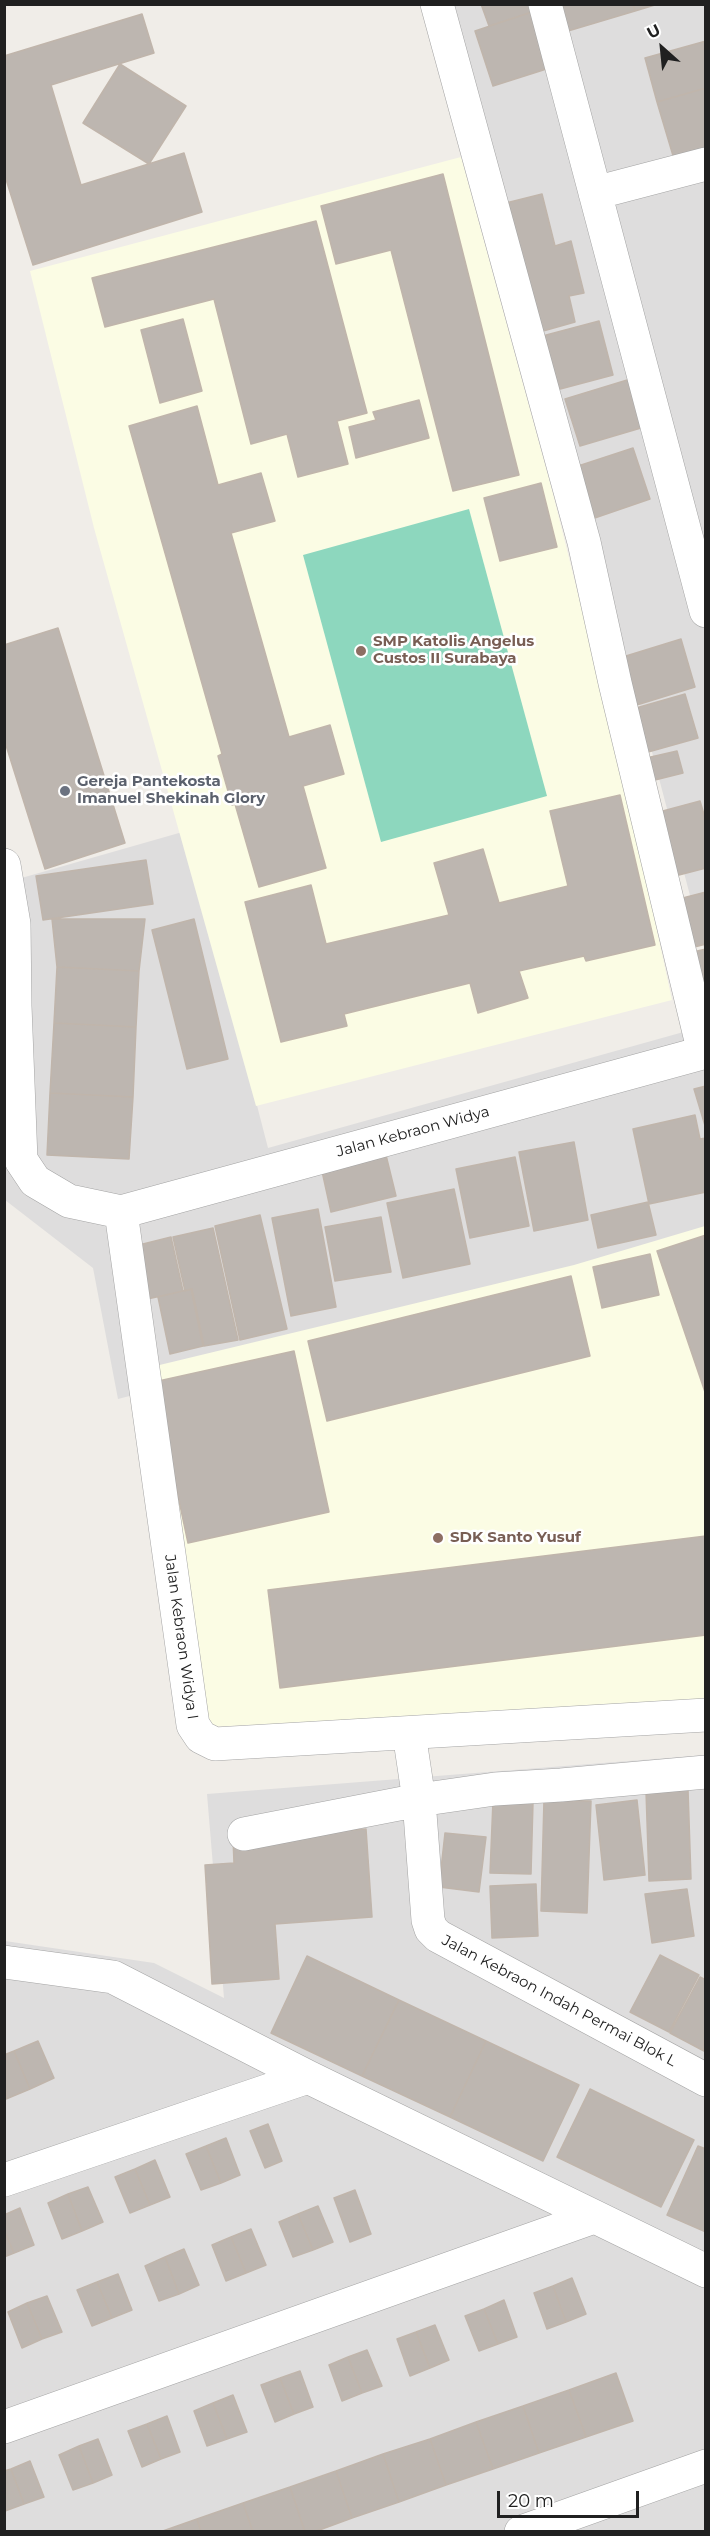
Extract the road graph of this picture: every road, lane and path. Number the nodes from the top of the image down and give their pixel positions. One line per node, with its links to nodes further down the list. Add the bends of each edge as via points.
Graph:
1 (437, 4): 7 (street, via 584,542)
2 (545, 4): 4 (street)
3 (705, 164): 4 (street)
4 (595, 194): 5 (street)
5 (705, 611)
6 (4, 865): 8 (street, via 14,924 21,1161 35,1181 69,1201)
7 (705, 1052): 8 (street, Jalan Kebraon Widya)
8 (121, 1212): 10 (street, Jalan Kebraon Widya I, via 193,1725 201,1737 215,1744)
9 (705, 1715): 10 (street, Jalan Kebraon Widya I)
10 (409, 1733): 12 (street, Jalan Kebraon Indah Permai Blok L)
11 (705, 1772): 12 (street, via 495,1789)
12 (419, 1800): 13 (street); 16 (street, Jalan Kebraon Indah Permai Blok L, via 428,1920 438,1936)
13 (244, 1834)
14 (4, 1962): 15 (street, via 113,1977)
15 (308, 2077): 17 (street); 18 (street)
16 (705, 2080)
17 (4, 2180)
18 (594, 2217): 19 (street); 20 (street)
19 (705, 2271)
20 (4, 2427)
21 (705, 2466): 22 (street)
22 (521, 2532)

